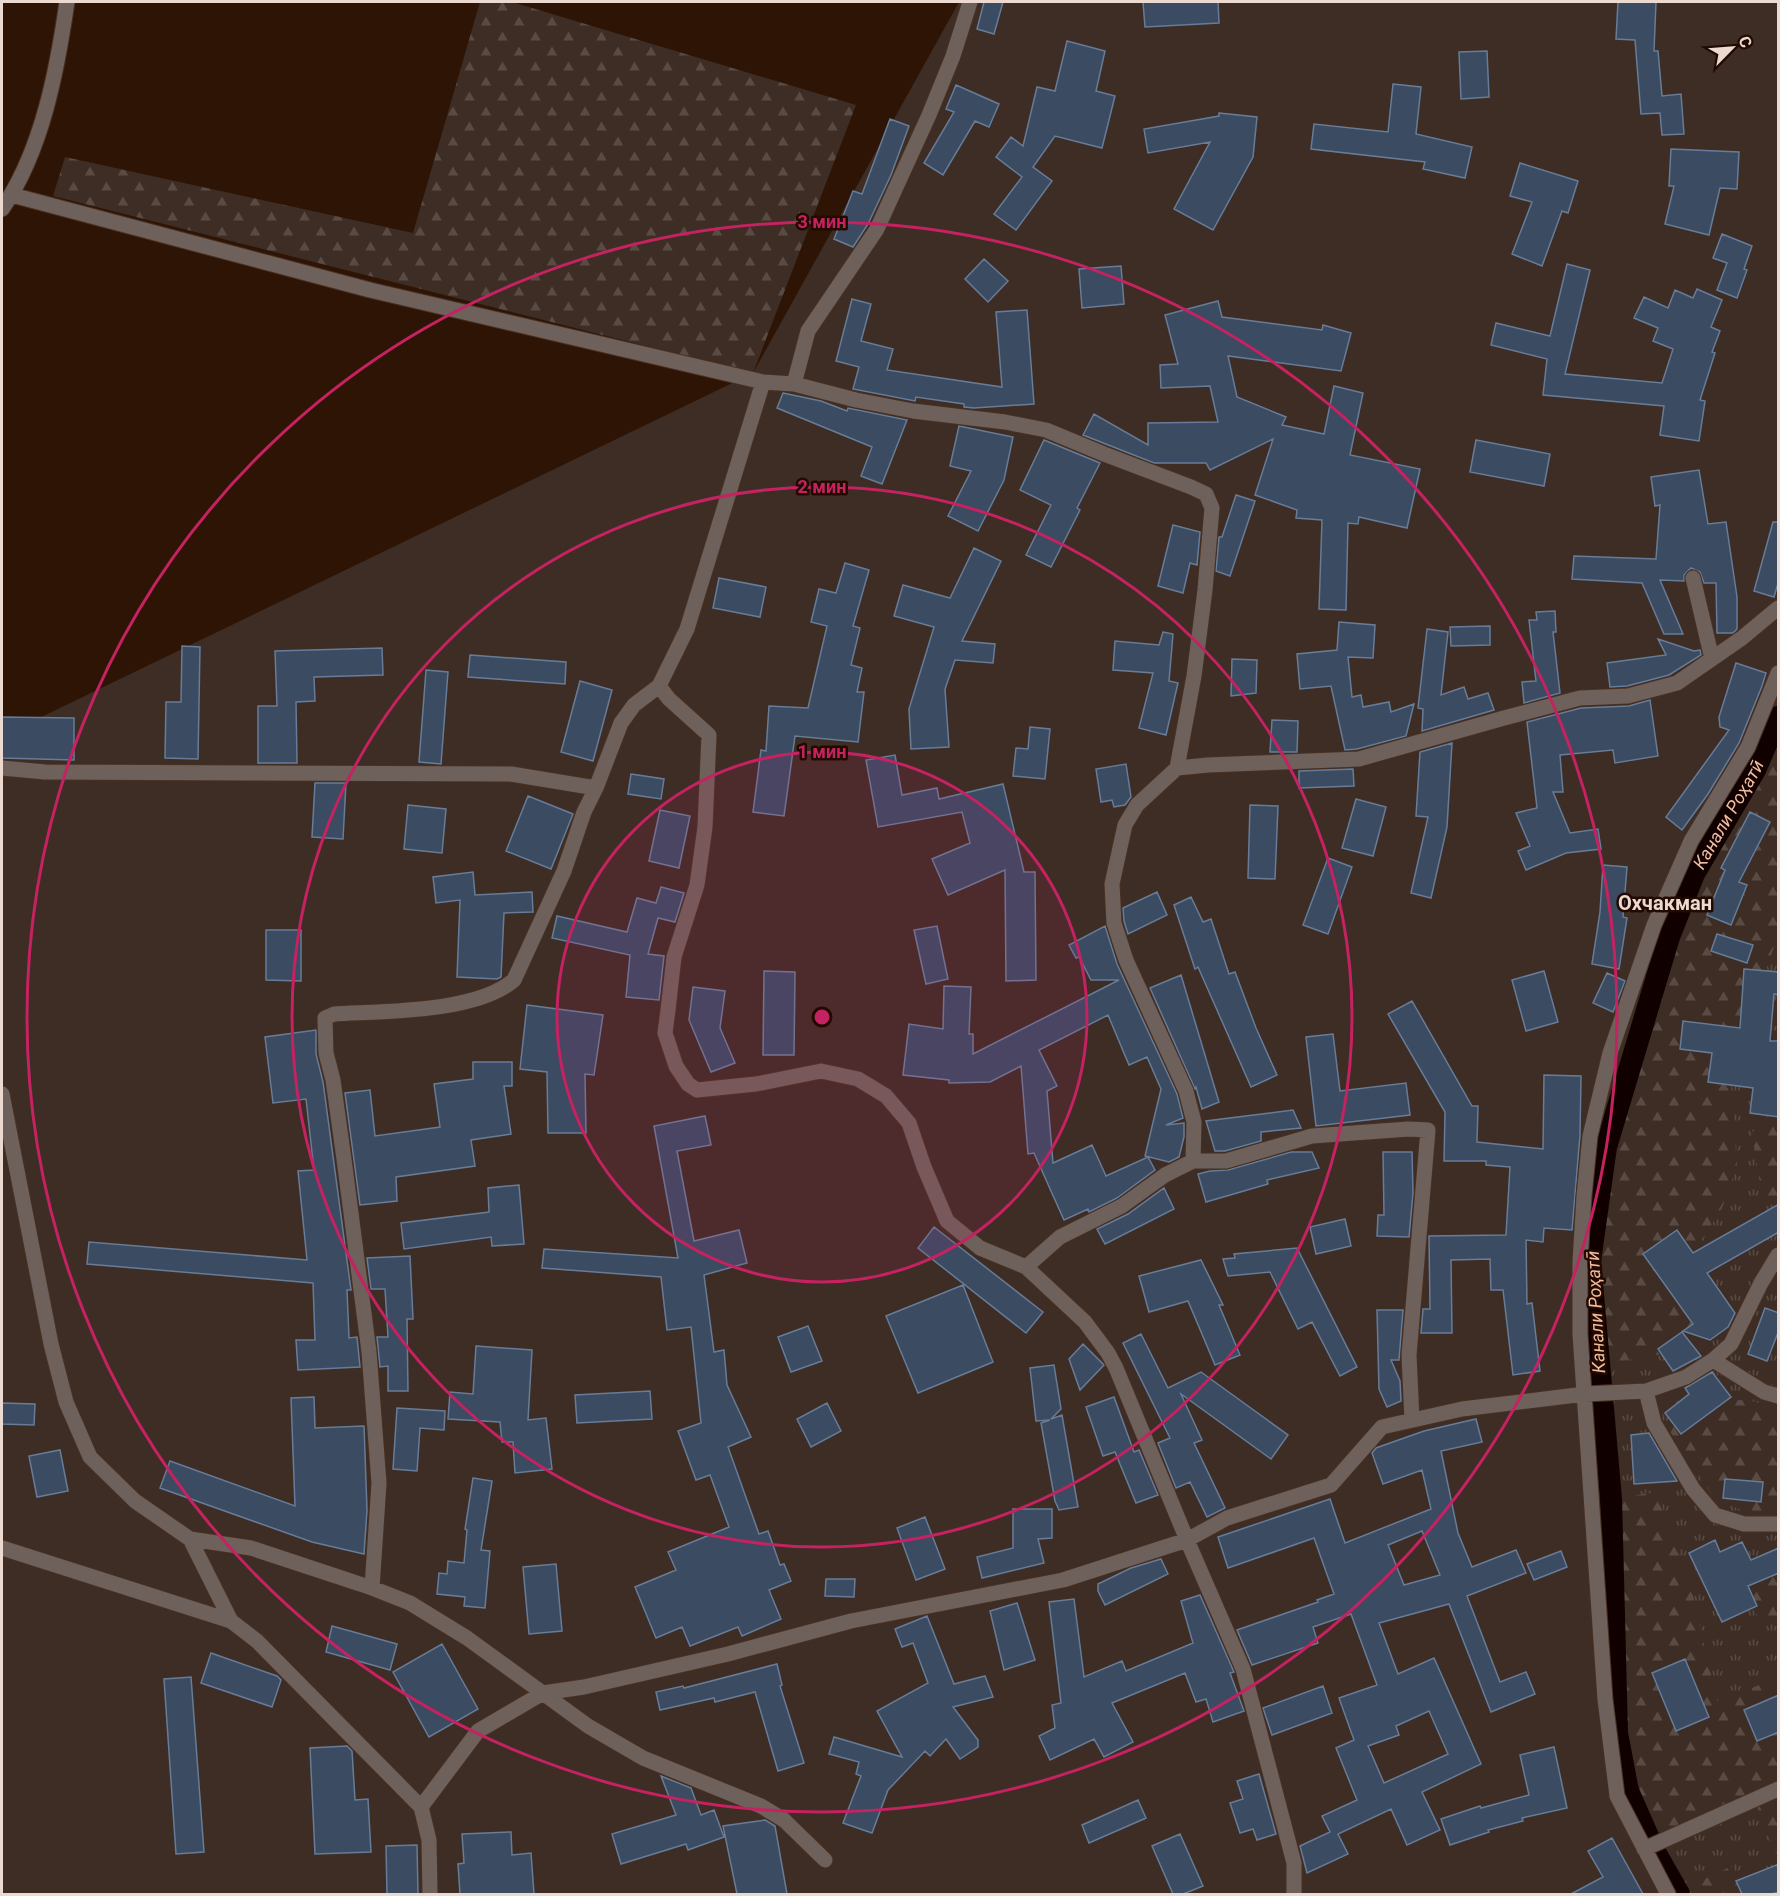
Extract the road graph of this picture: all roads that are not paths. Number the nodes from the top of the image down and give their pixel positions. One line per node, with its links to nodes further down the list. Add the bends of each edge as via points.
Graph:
1 (67, 2): 3 (street, via 36,142)
2 (970, 2): 6 (street, via 929,115 877,229 808,331)
3 (12, 195): 4 (street); 5 (street, via 370,290)
4 (2, 210)
5 (763, 382): 6 (street); 11 (street, via 687,629)
6 (794, 384): 13 (street, via 913,411 1046,430 1206,494 1212,508 1207,566 1194,676)
7 (1693, 578): 9 (street)
8 (1779, 608): 9 (street)
9 (1712, 659): 13 (street, via 1677,682 1628,696 1580,698 1359,759)
10 (1777, 683): 21 (street, via 1748,747 1691,841 1654,925 1610,1053 1590,1136 1580,1262 1580,1334)
11 (659, 686): 14 (street, via 634,705 621,723); 18 (street, via 709,735 705,827 697,885 674,957 665,1033 676,1066 697,1090 756,1084 821,1071 858,1079 886,1096 909,1123 947,1221 980,1248)
12 (2, 768): 14 (street, via 57,772 511,774)
13 (1177, 768): 16 (street, via 1137,806 1125,825 1112,884 1114,923 1126,960 1186,1091 1194,1122)
14 (596, 788): 28 (street, via 564,871 514,980 505,988 444,1007 334,1014 325,1018 326,1053 333,1080 369,1352 379,1483)
15 (2, 1094): 25 (street, via 66,1402 90,1457 135,1501)
16 (1193, 1161): 18 (street, via 1122,1206 1060,1238); 23 (street, via 1226,1161 1312,1136 1428,1130 1409,1355)
17 (1779, 1255): 19 (street, via 1731,1344)
18 (1026, 1267): 26 (street, via 1085,1322 1108,1353)
19 (1713, 1360): 20 (street, via 1686,1377); 22 (street, via 1764,1392)
20 (1641, 1392): 21 (street); 24 (street, via 1654,1423 1693,1489 1715,1515 1744,1524)
21 (1590, 1395): 23 (street, via 1462,1409); 33 (street, via 1605,1699 1617,1796)
22 (1779, 1396)
23 (1412, 1420): 26 (street, via 1382,1426 1331,1485 1227,1518)
24 (1779, 1524)
25 (189, 1539): 28 (street, via 251,1548); 29 (street)
26 (1186, 1540): 30 (street, via 1063,1580 851,1621 728,1654); 36 (street, via 1243,1669 1294,1863)
27 (2, 1548): 29 (street)
28 (372, 1588): 30 (street, via 410,1603)
29 (231, 1621): 32 (street, via 257,1641)
30 (543, 1693): 32 (street, via 478,1731); 34 (street, via 588,1726 643,1758 777,1815)
31 (1779, 1789): 33 (street)
32 (421, 1807): 35 (street, via 429,1840)
33 (1653, 1845): 37 (street)
34 (825, 1860)
35 (430, 1894)
36 (1294, 1894)
37 (1668, 1894)

